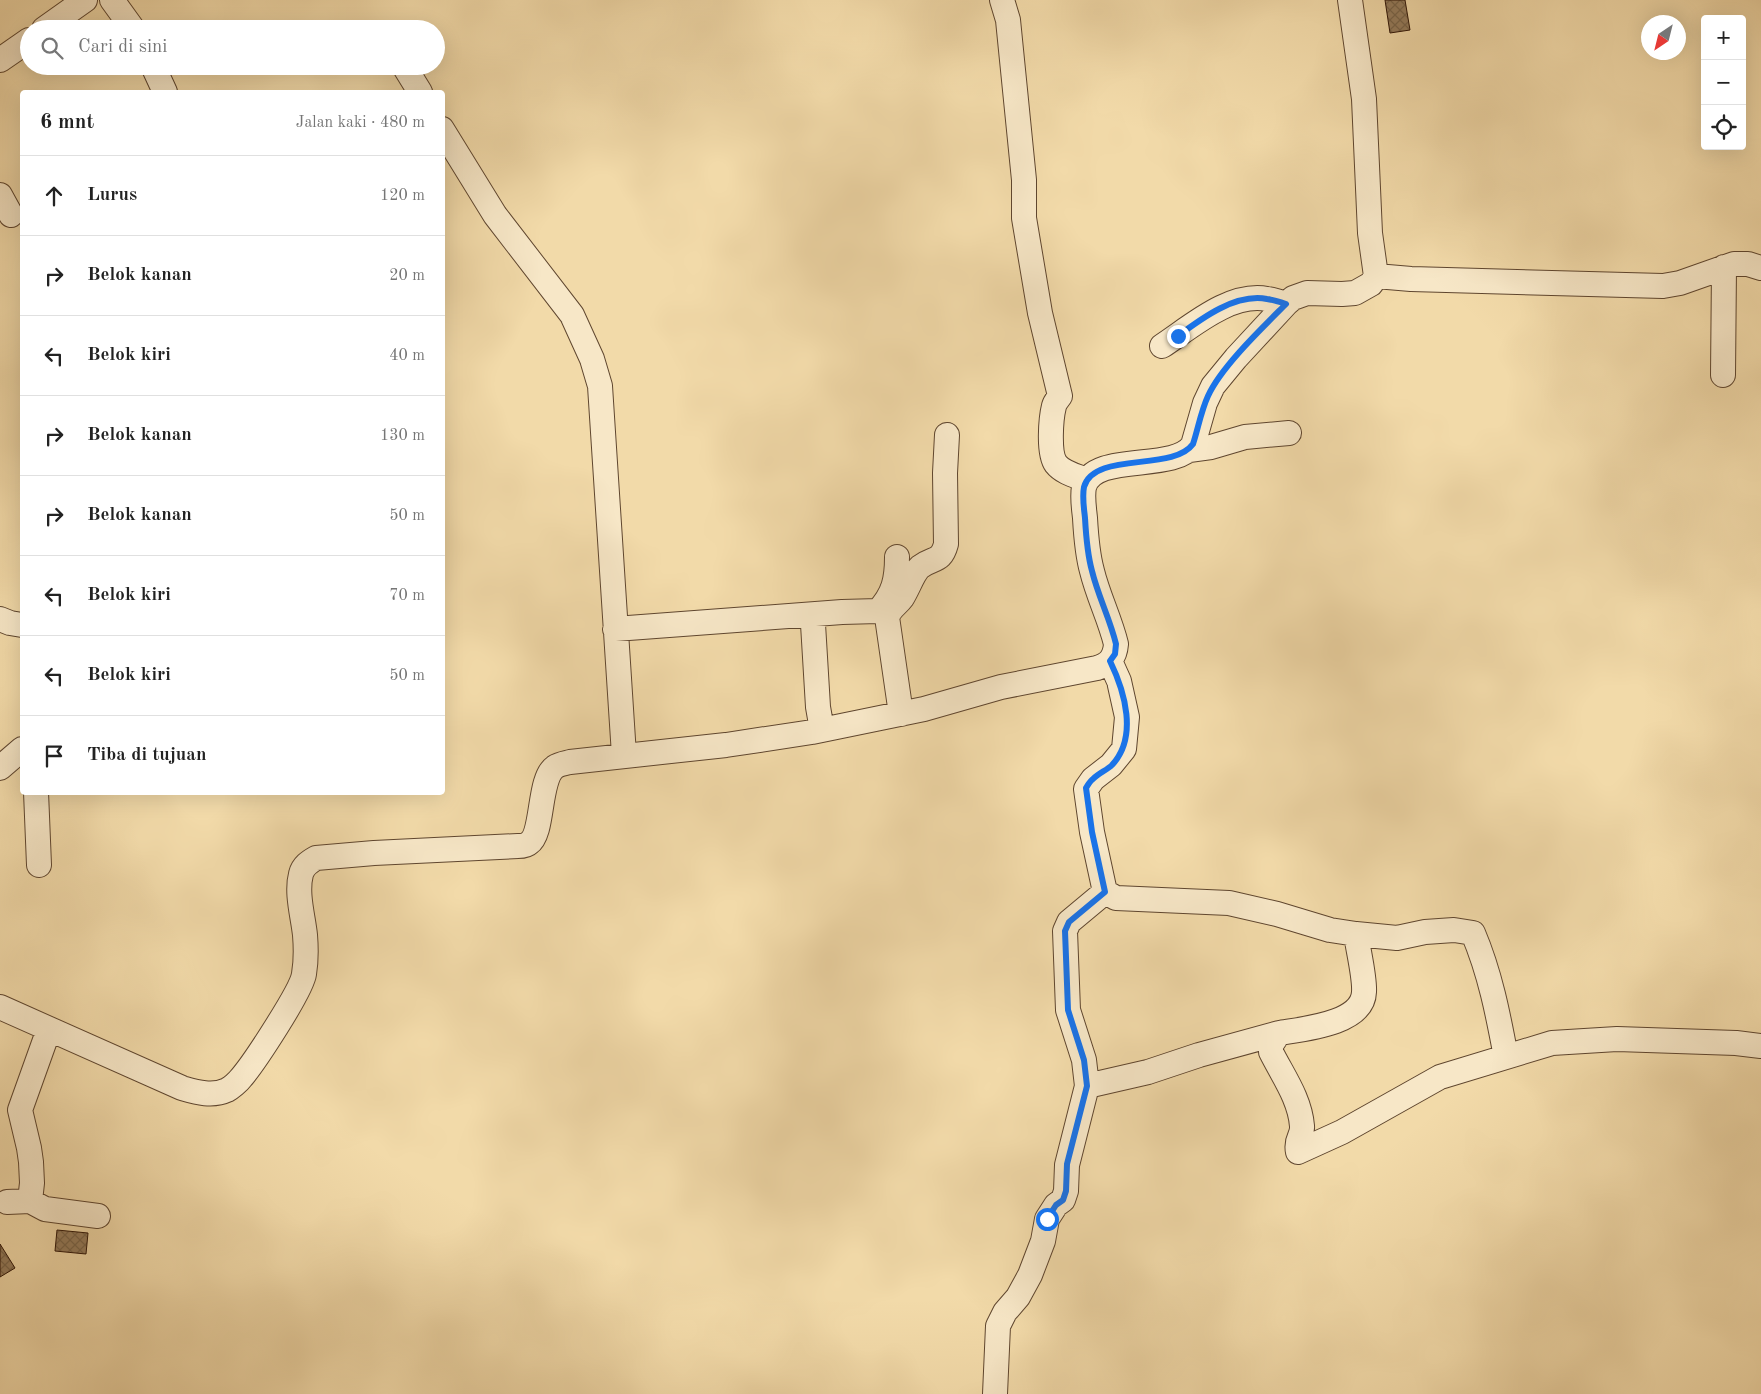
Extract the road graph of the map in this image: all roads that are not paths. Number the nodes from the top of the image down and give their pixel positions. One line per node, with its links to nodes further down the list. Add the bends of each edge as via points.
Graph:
1 (84, 0): 5 (street)
2 (112, 0): 6 (street)
3 (1002, 0): 23 (street, via 1008,20 1024,180 1024,218 1040,313 1060,396 1054,404 1052,454 1061,469)
4 (1350, 0): 16 (street, via 1364,99 1370,234)
5 (56, 20)
6 (126, 20)
7 (20, 46): 8 (street)
8 (0, 60)
9 (157, 75): 11 (street)
10 (410, 75): 12 (street)
11 (164, 90)
12 (419, 90)
13 (445, 134): 28 (street, via 494,215 572,315 592,359 600,386)
14 (1724, 267): 15 (street, via 1739,263); 16 (street, via 1663,286 1412,280); 19 (street)
15 (1761, 268)
16 (1376, 276): 17 (street, via 1371,284 1355,292 1307,293)
17 (1286, 304): 18 (street, via 1266,298 1242,300 1202,318); 22 (street, via 1213,386)
18 (1162, 346)
19 (1723, 375)
20 (1289, 433): 22 (street)
21 (947, 436): 30 (street, via 944,552 920,566 887,617)
22 (1189, 450): 23 (street, via 1174,457 1110,468 1093,474)
23 (1087, 480): 29 (street, via 1083,496 1086,548 1116,644)
24 (897, 557): 28 (street, via 897,580 878,611)
25 (0, 619): 27 (street)
26 (813, 624): 31 (street)
27 (20, 625)
28 (615, 629): 33 (street)
29 (1110, 661): 30 (street, via 1097,668 1001,687); 37 (street, via 1119,680 1127,717 1124,749 1111,766 1086,788)
30 (901, 714): 31 (street)
31 (820, 719): 33 (street, via 726,745)
32 (20, 753): 34 (street)
33 (624, 755): 40 (street, via 556,767 547,781 536,829 527,844 365,854 310,861 300,876 305,937 304,975 257,1055 240,1079 227,1090 214,1094 182,1088)
34 (0, 768)
35 (36, 795): 36 (street)
36 (39, 865)
37 (1105, 892): 38 (street, via 1116,898 1229,903); 44 (street, via 1069,922 1065,931 1068,1010 1084,1060)
38 (1356, 934): 41 (street, via 1364,992 1362,1004 1356,1011 1322,1025); 43 (street, via 1398,938 1454,930 1473,934 1496,1003)
39 (0, 1006): 40 (street)
40 (48, 1029): 45 (street, via 20,1110 30,1155 32,1183 18,1202)
41 (1279, 1033): 43 (street, via 1271,1045 1271,1052 1299,1106 1303,1130 1296,1142 1298,1152 1342,1132 1440,1076); 44 (street, via 1148,1072)
42 (1761, 1046): 43 (street, via 1617,1038 1552,1042)
43 (1506, 1056)
44 (1087, 1086): 46 (street, via 1067,1164 1063,1200 1047,1219 1043,1241 1030,1275 998,1326)
45 (98, 1216)
46 (996, 1394)

